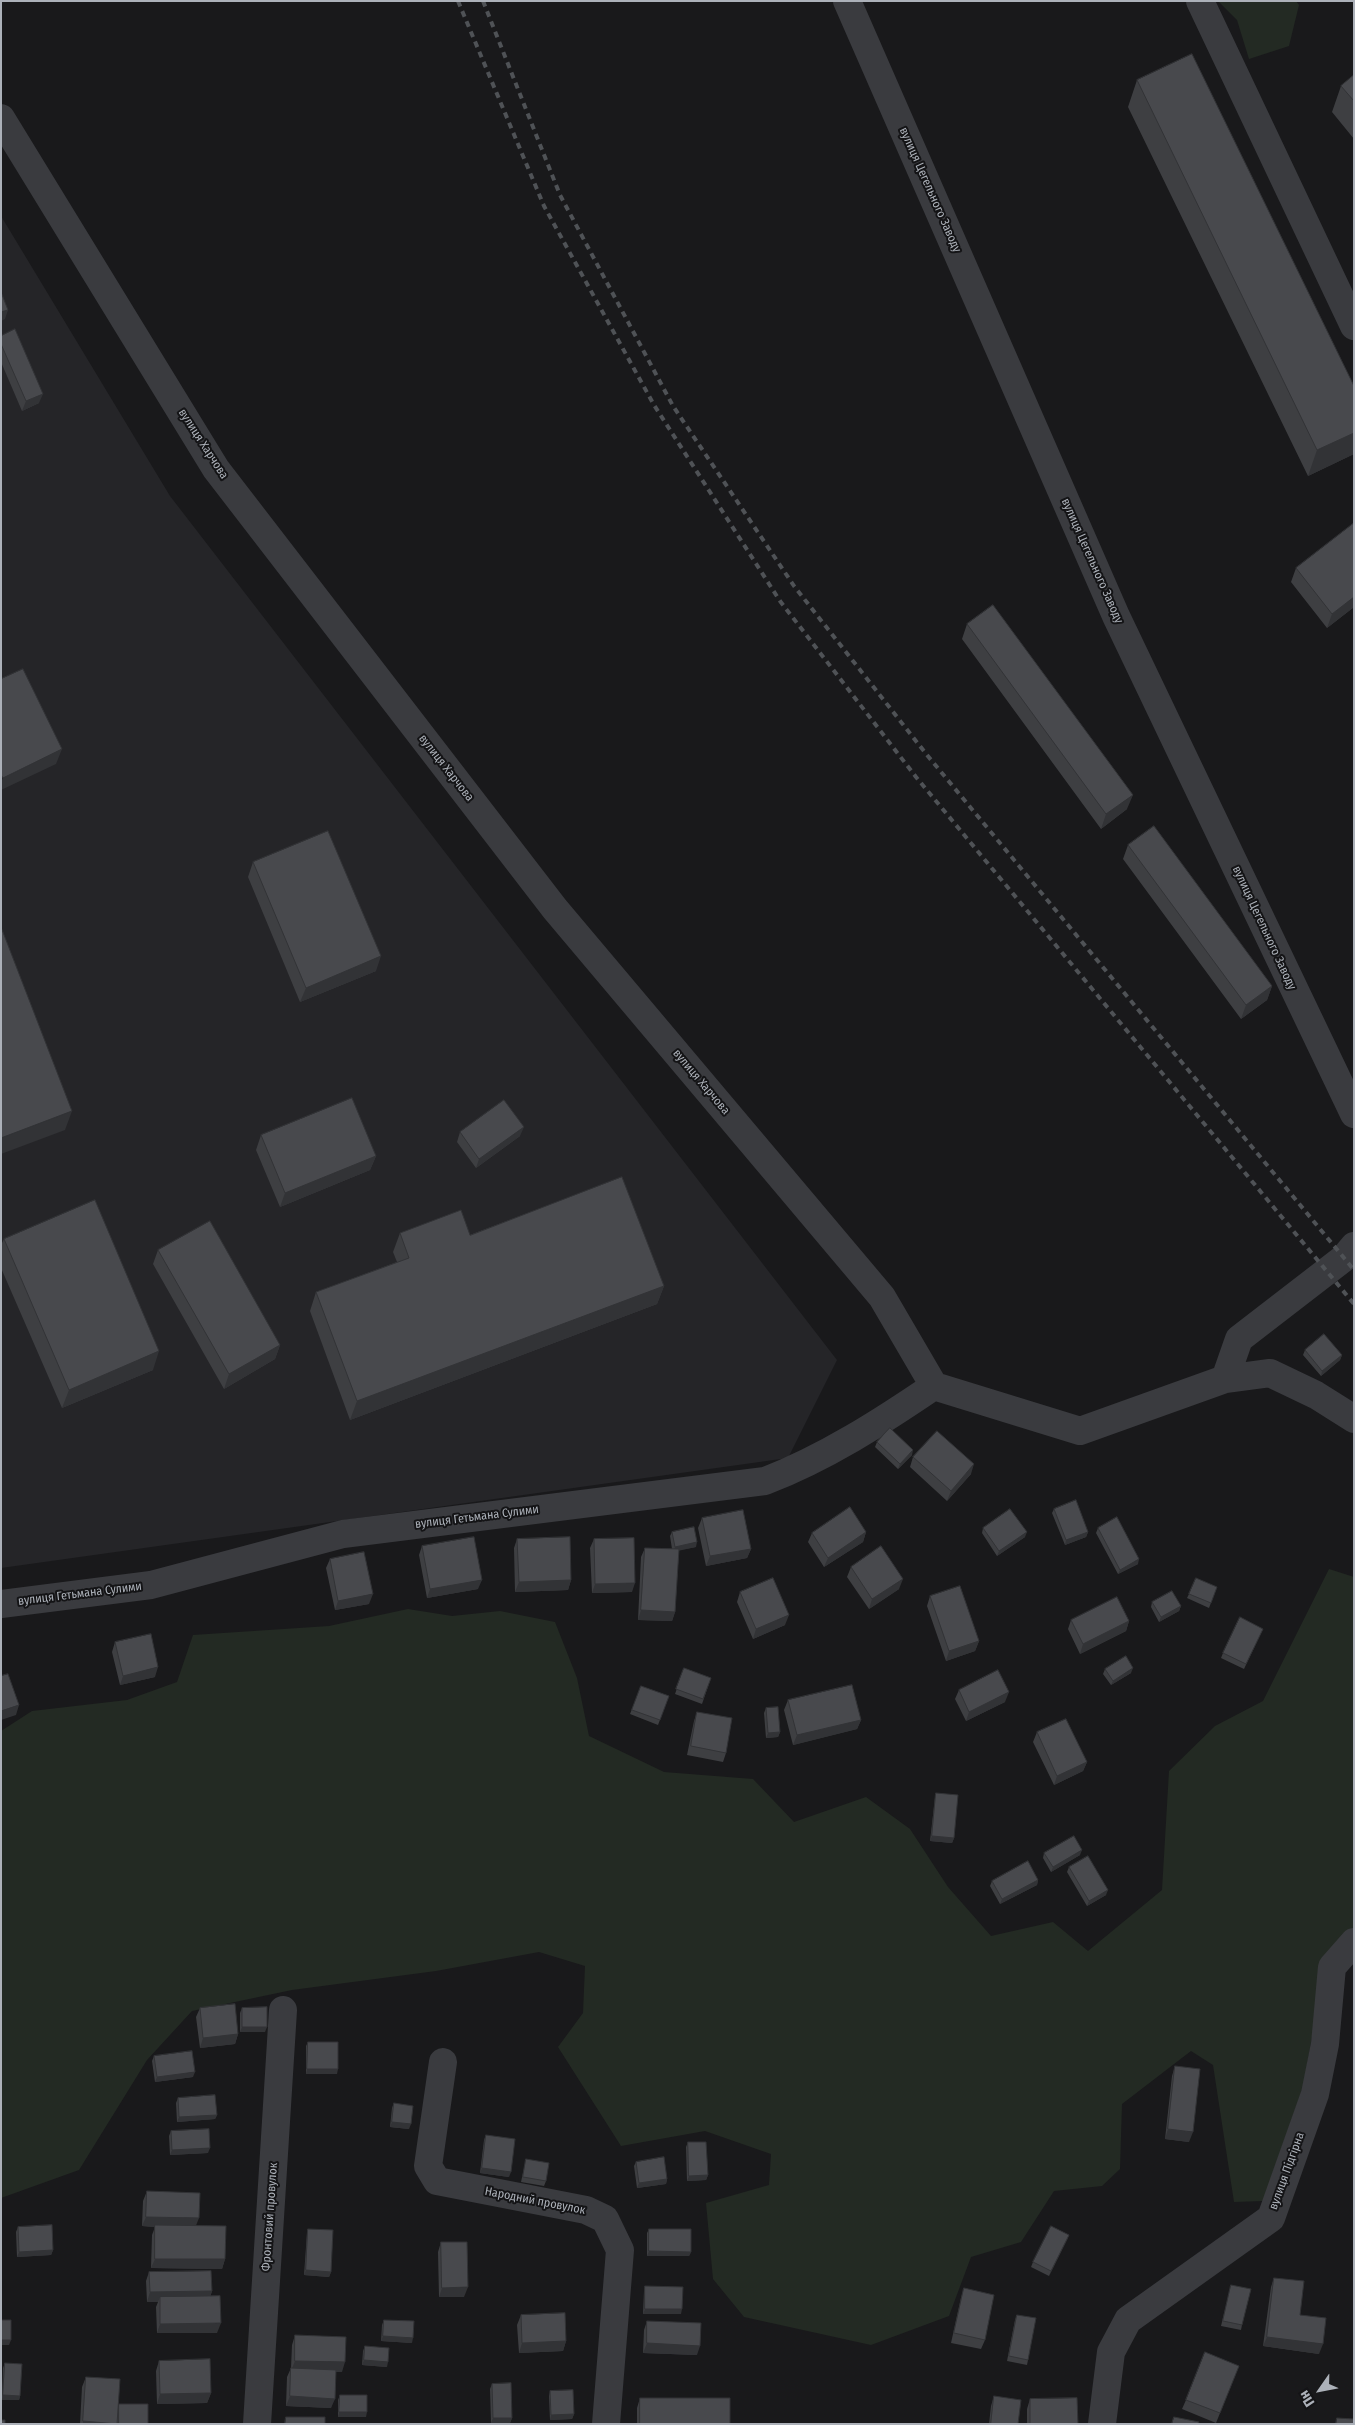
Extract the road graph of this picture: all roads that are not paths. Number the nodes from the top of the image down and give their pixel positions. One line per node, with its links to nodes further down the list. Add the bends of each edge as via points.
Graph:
1 (847, 1): 5 (street, вулиця Цегельного Заводу, via 1116,616)
2 (1200, 1): 4 (street)
3 (1, 118): 8 (street, вулиця Харчова, via 216,469 555,909 882,1297)
4 (1354, 326)
5 (1354, 1114)
6 (1354, 1246): 7 (street, via 1344,1258 1239,1339)
7 (1225, 1379): 8 (street, via 1080,1431); 9 (street, via 1270,1373 1316,1395)
8 (934, 1386): 10 (street, вулиця Гетьмана Сулими, via 895,1413 794,1470 765,1481 343,1534 151,1585)
9 (1354, 1419)
10 (1, 1604)
11 (1354, 1942): 16 (street, вулиця Підгірна, via 1332,1967 1325,2044 1315,2094 1270,2218 1128,2320 1111,2352)
12 (283, 2010): 14 (street, Фронтовий провулок)
13 (443, 2062): 15 (street, Народний провулок, via 428,2166 437,2181 586,2210 605,2219 620,2250)
14 (257, 2424)
15 (606, 2424)
16 (1102, 2424)

